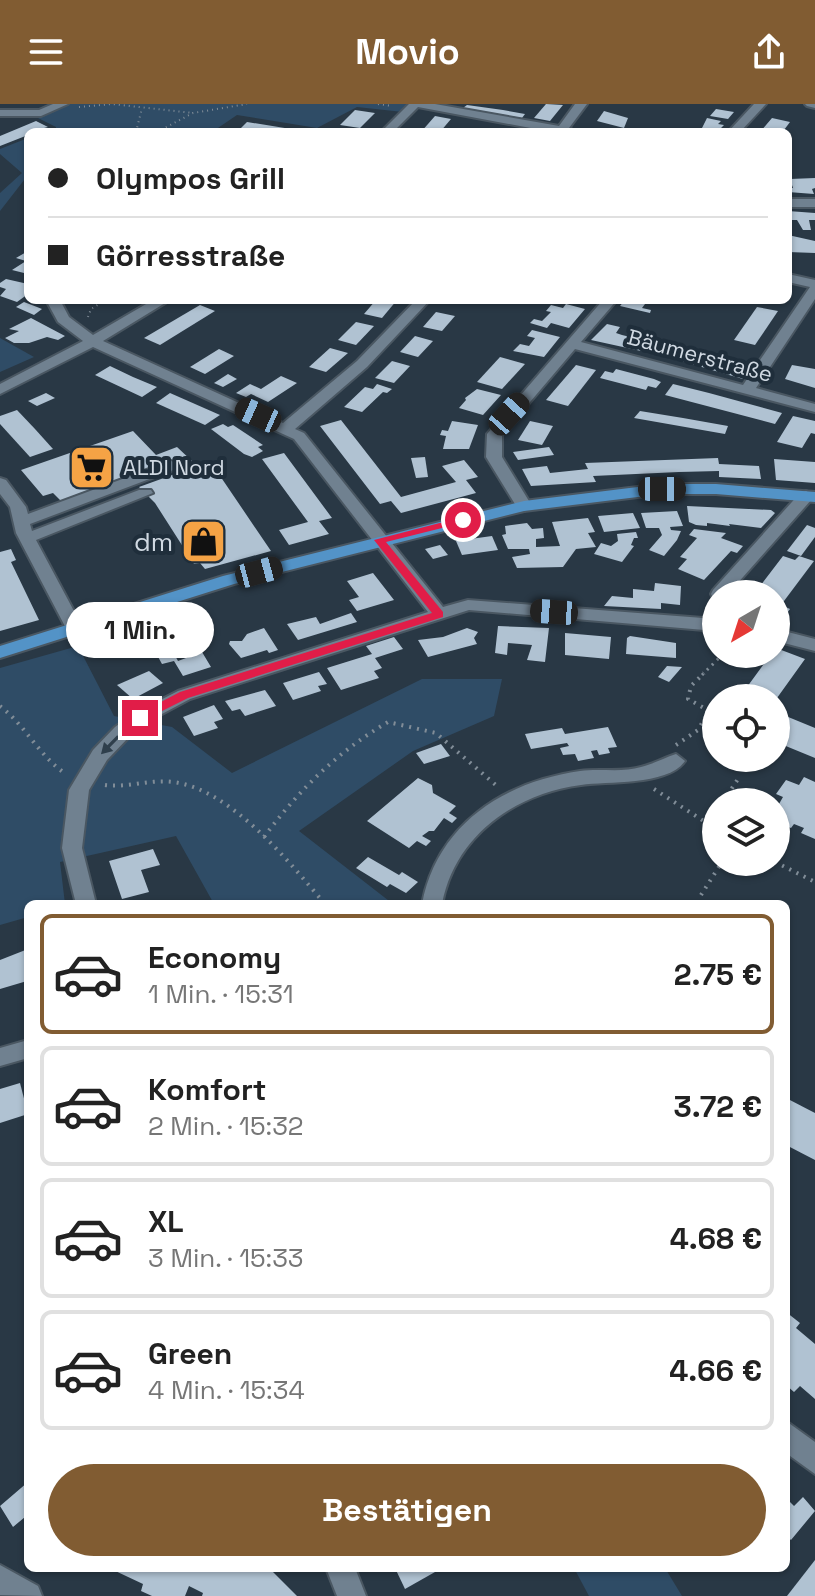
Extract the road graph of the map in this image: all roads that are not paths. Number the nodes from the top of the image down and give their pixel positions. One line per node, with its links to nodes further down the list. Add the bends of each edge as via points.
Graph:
1 (62, 104): 5 (street, via 41,113)
2 (416, 104): 6 (street); 7 (street)
3 (581, 104): 8 (street)
4 (760, 104): 9 (street)
5 (0, 113)
6 (391, 128)
7 (548, 128)
8 (567, 128)
9 (738, 128)
10 (792, 203): 11 (street)
11 (815, 203)
12 (792, 279): 13 (street)
13 (815, 286): 21 (street)
14 (55, 304): 18 (street, via 63,319)
15 (156, 304): 18 (street)
16 (419, 304): 23 (street, via 362,364)
17 (607, 304): 19 (street)
18 (93, 342): 20 (street); 23 (street)
19 (573, 344): 21 (street, Bäumerstraße); 28 (street, via 495,434 494,457)
20 (0, 390)
21 (747, 390): 22 (street, Bäumerstraße)
22 (815, 408)
23 (287, 428): 30 (street, via 299,436)
24 (171, 466): 29 (street)
25 (0, 483): 29 (street, via 18,507)
26 (145, 493): 29 (street)
27 (810, 497): 28 (main road, via 662,489); 31 (street)
28 (524, 506): 30 (main road)
29 (24, 530): 34 (street)
30 (379, 540): 32 (street); 34 (main road)
31 (731, 580)
32 (439, 614): 33 (street, via 468,605); 39 (street, one-way to 39, via 161,705 122,732 79,790 72,848)
33 (702, 624)
34 (74, 628): 37 (main road)
35 (790, 639): 36 (street)
36 (815, 645)
37 (0, 652)
38 (676, 761): 40 (street, via 640,775 575,778 512,799 462,836)
39 (85, 900)
40 (433, 900)
41 (24, 1050): 42 (street)
42 (0, 1057)
43 (790, 1438): 44 (street)
44 (815, 1460)
45 (342, 1572): 48 (street)
46 (0, 1579): 47 (street)
47 (28, 1596)
48 (352, 1596)

